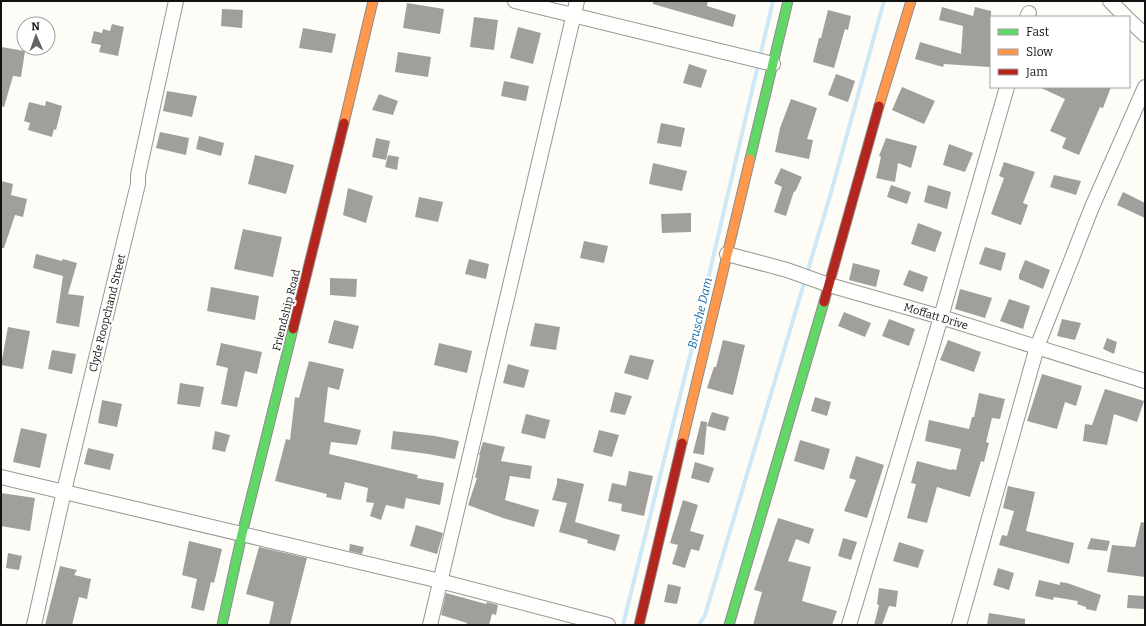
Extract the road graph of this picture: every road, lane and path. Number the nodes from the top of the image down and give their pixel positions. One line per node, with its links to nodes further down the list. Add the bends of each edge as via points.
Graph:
1 (176, 1): 21 (street, Clyde Roopchand Street, via 138,184)
2 (373, 1): 22 (street, Friendship Road)
3 (515, 1): 8 (street)
4 (577, 1): 8 (street)
5 (788, 1): 12 (street)
6 (911, 1): 16 (street)
7 (1110, 1): 9 (street)
8 (574, 15): 12 (street); 23 (street)
9 (1125, 16)
10 (1130, 21): 11 (street)
11 (1145, 35)
12 (763, 62): 15 (street)
13 (1145, 87): 18 (street, via 1092,207)
14 (1007, 88): 17 (street)
15 (727, 254): 16 (street, Moffatt Drive); 28 (street)
16 (825, 283): 17 (street, Moffatt Drive); 29 (street)
17 (941, 316): 18 (street, Moffatt Drive); 30 (street)
18 (1037, 347): 19 (street, Moffatt Drive); 31 (street)
19 (1145, 382)
20 (1, 476): 21 (street)
21 (64, 491): 22 (street); 24 (street, Clyde Roopchand Street)
22 (242, 534): 23 (street); 25 (street, Friendship Road)
23 (440, 581): 26 (street); 27 (street)
24 (34, 625)
25 (222, 625)
26 (430, 625)
27 (608, 625)
28 (639, 625)
29 (729, 625)
30 (849, 625)
31 (958, 625)

